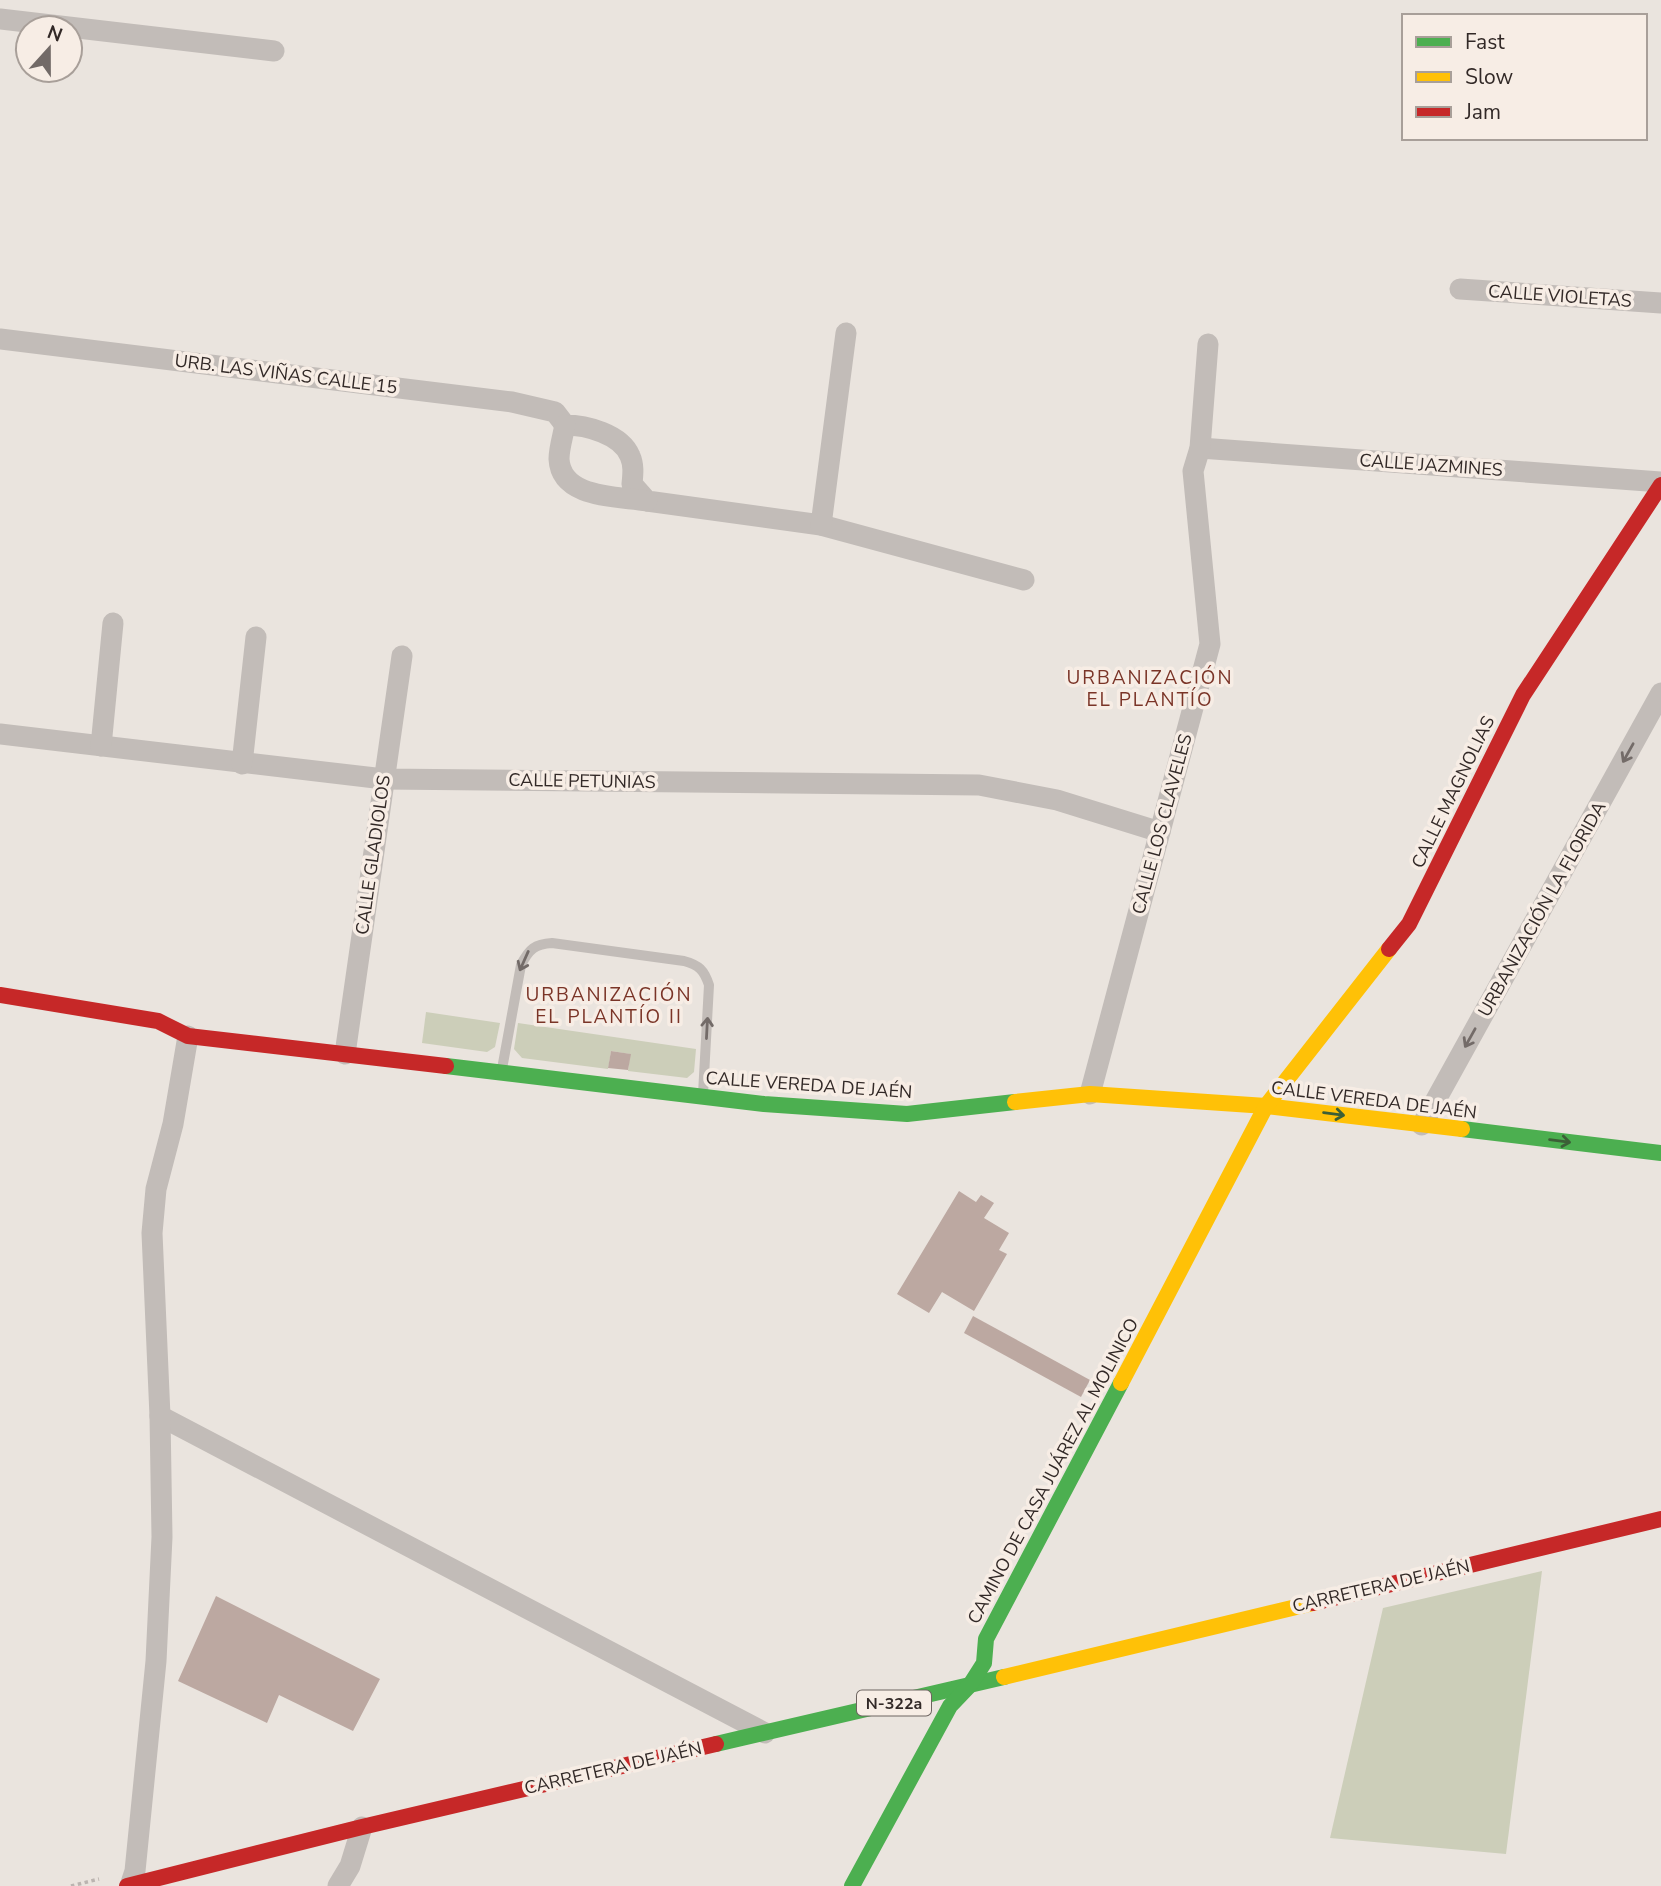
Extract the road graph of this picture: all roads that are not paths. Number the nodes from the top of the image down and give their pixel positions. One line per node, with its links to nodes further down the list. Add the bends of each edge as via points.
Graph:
1 (0, 19): 2 (street)
2 (274, 51)
3 (1460, 289): 4 (street, CALLE VIOLETAS)
4 (1661, 303)
5 (846, 333): 12 (street)
6 (0, 339): 8 (street, URB. LAS VIÑAS CALLE 15, via 512,402 555,412)
7 (1208, 344): 9 (street, CALLE LOS CLAVELES)
8 (565, 425): 11 (street, URB. LAS VIÑAS CALLE 15, via 582,425 615,440 629,453 632,484); 11 (street, via 559,460 569,484 584,491)
9 (1200, 448): 10 (street, CALLE JAZMINES); 22 (street, CALLE LOS CLAVELES, via 1193,471 1210,644)
10 (1661, 484): 29 (main road, CALLE MAGNOLIAS, via 1522,695 1409,924)
11 (647, 501): 12 (street)
12 (821, 525): 13 (street)
13 (1024, 580)
14 (113, 622): 19 (street)
15 (256, 637): 20 (street)
16 (402, 656): 21 (street, CALLE GLADIOLOS)
17 (1661, 694): 30 (street, URBANIZACIÓN LA FLORIDA, one-way to 30)
18 (0, 734): 19 (street, CALLE PETUNIAS)
19 (102, 746): 20 (street, CALLE PETUNIAS)
20 (242, 764): 21 (street, CALLE PETUNIAS)
21 (384, 779): 22 (street, CALLE PETUNIAS, via 979,785 1057,800); 25 (street, CALLE GLADIOLOS)
22 (1160, 832): 27 (street, CALLE LOS CLAVELES)
23 (0, 995): 24 (main road, CALLE VEREDA DE JAÉN, via 158,1021)
24 (188, 1036): 25 (main road, CALLE VEREDA DE JAÉN); 32 (street, via 156,1189 152,1233)
25 (345, 1054): 26 (main road, CALLE VEREDA DE JAÉN)
26 (502, 1072): 28 (main road, CALLE VEREDA DE JAÉN); 28 (lane, one-way to 26, via 709,985 698,965 552,943 537,944 521,965)
27 (1090, 1094): 28 (main road, CALLE VEREDA DE JAÉN, via 907,1114); 29 (main road, CALLE VEREDA DE JAÉN)
28 (703, 1096)
29 (1266, 1107): 30 (main road, CALLE VEREDA DE JAÉN, one-way to 30); 35 (main road, CAMINO DE CASA JUÁREZ AL MOLINICO, via 986,1639)
30 (1422, 1125): 31 (main road, CALLE VEREDA DE JAÉN, one-way to 31)
31 (1661, 1153)
32 (160, 1416): 37 (street); 39 (street, via 162,1537 156,1661 135,1871)
33 (1661, 1519): 34 (main road, CARRETERA DE JAÉN / N-322a)
34 (1100, 1653): 35 (street, CARRETERA DE JAÉN); 36 (main road, CARRETERA DE JAÉN / N-322a)
35 (984, 1663): 36 (main road, CAMINO DE CASA JUÁREZ AL MOLINICO)
36 (970, 1685): 37 (main road, CARRETERA DE JAÉN / N-322a); 41 (main road, CAMINO DE CASA JUÁREZ AL MOLINICO, via 950,1706)
37 (765, 1733): 38 (main road, CARRETERA DE JAÉN / N-322a)
38 (362, 1827): 39 (main road, CARRETERA DE JAÉN / N-322a); 40 (street, via 350,1866)
39 (129, 1886)
40 (338, 1886)
41 (852, 1886)

